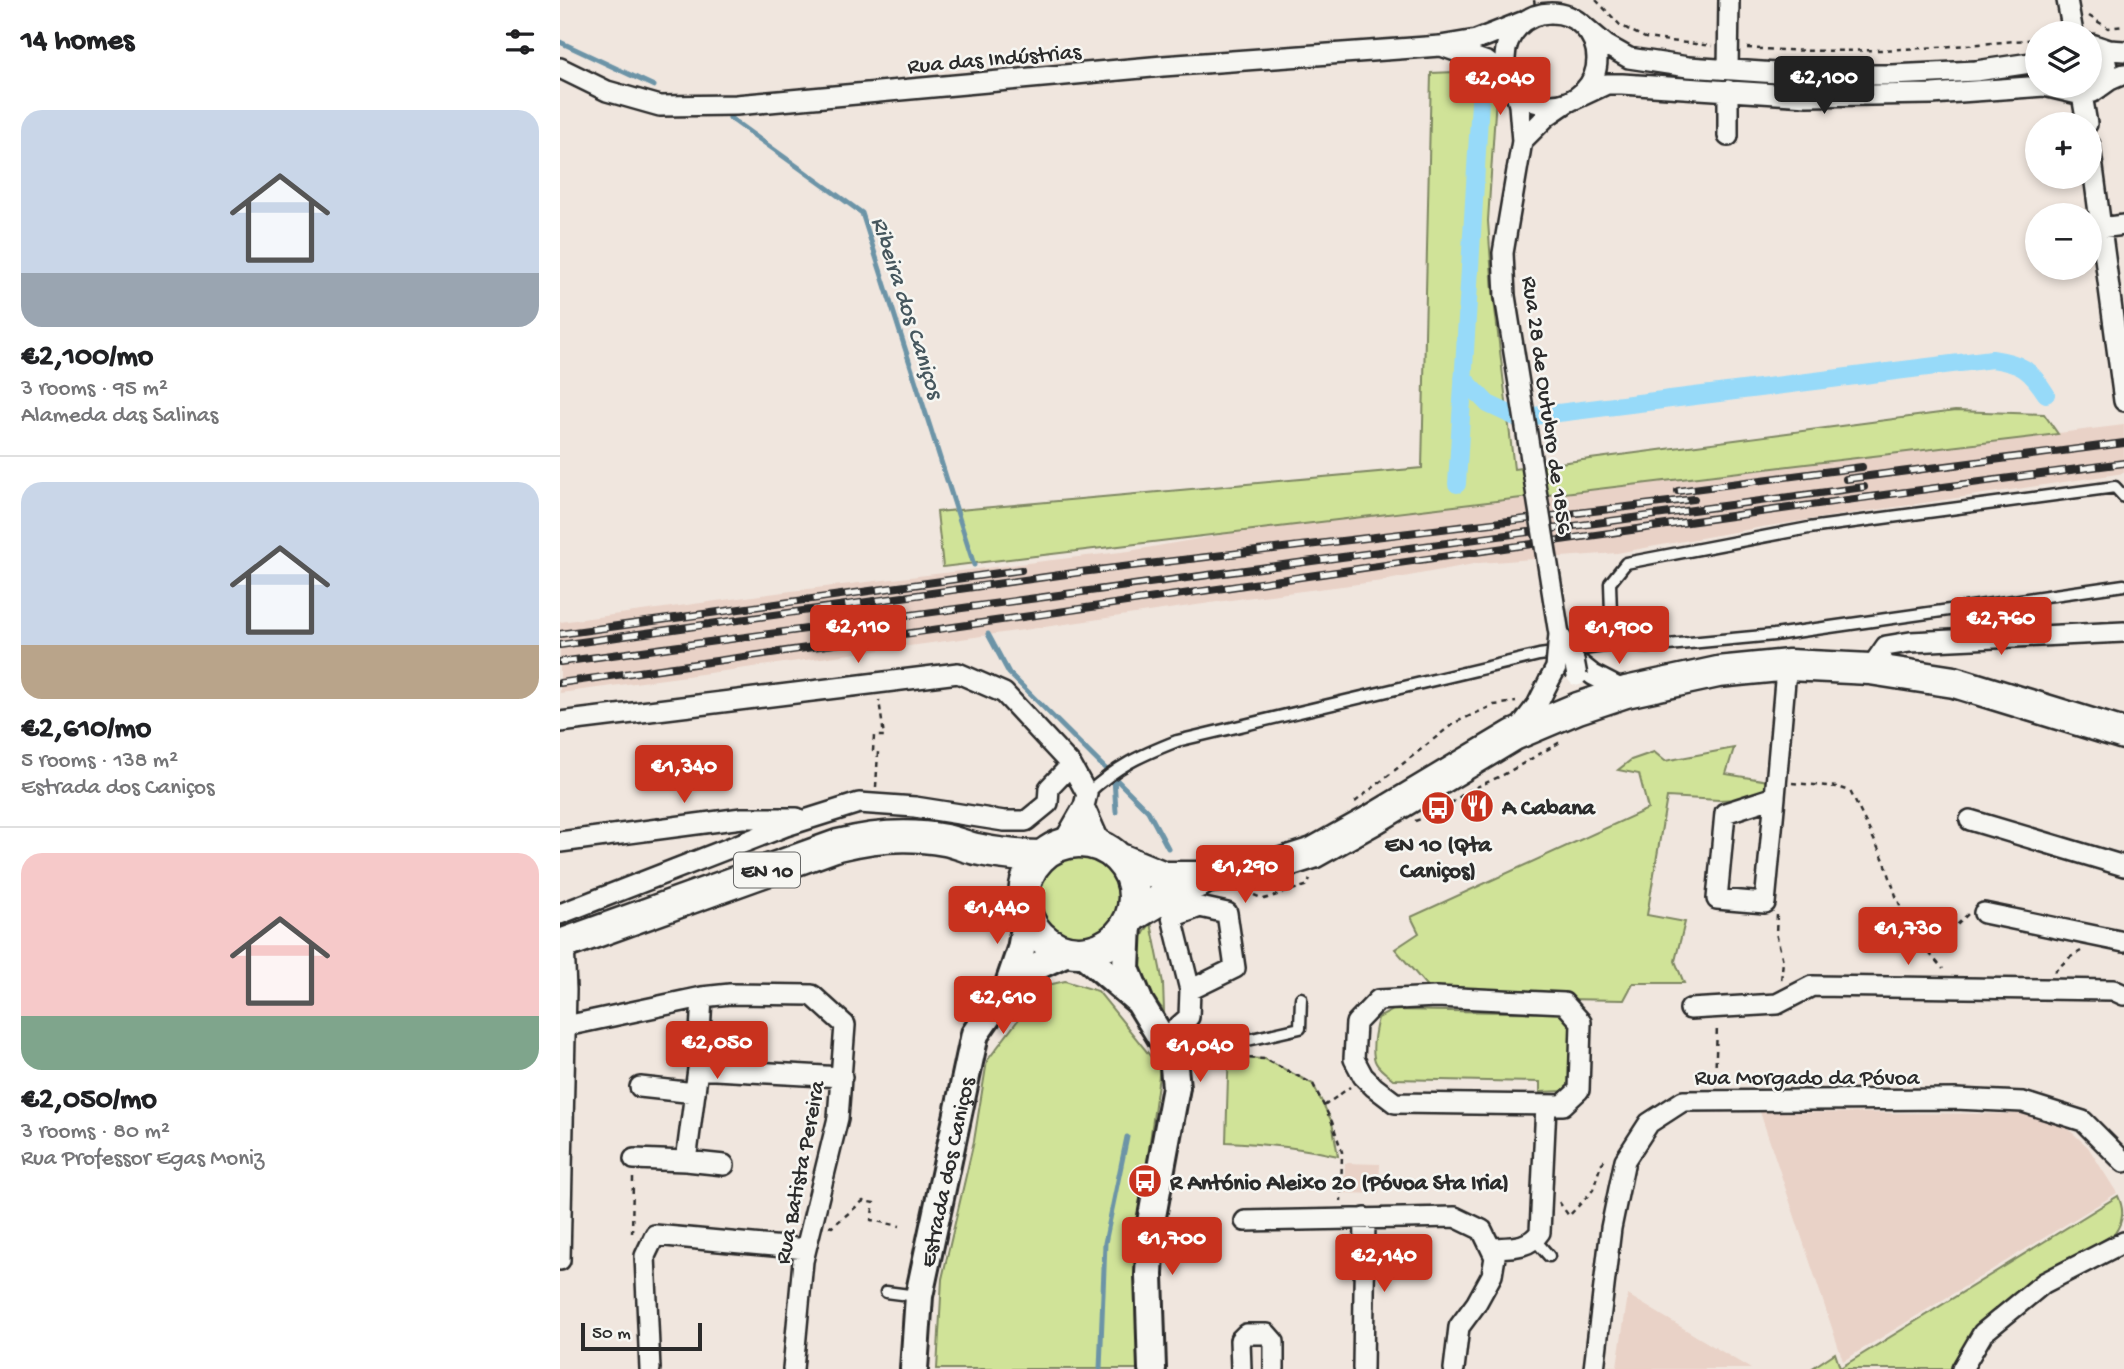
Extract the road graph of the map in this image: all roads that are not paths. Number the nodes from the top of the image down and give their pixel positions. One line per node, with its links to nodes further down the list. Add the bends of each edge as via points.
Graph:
1 (1729, 0): 12 (street)
2 (2067, 0): 4 (street)
3 (1531, 12): 5 (street, via 1562,14); 6 (street, Rua das Indústrias, via 1476,40); 16 (street, via 1506,48)
4 (2071, 21)
5 (1580, 23): 12 (street, via 1629,58); 19 (street, via 1594,40 1597,62 1591,83)
6 (1440, 46): 11 (street, Rua das Indústrias, via 736,105 660,106 607,91); 16 (street, Rua das Indústrias, via 1487,62)
7 (2102, 48): 8 (street)
8 (2124, 51)
9 (2102, 55): 14 (street, via 2107,75)
10 (2025, 64): 12 (street, via 1892,75)
11 (560, 68)
12 (1728, 70)
13 (2124, 74): 15 (street)
14 (2102, 78)
15 (2102, 82)
16 (1511, 83): 19 (street, via 1538,104); 21 (street, Rua 28 de Outubro de 1856, via 1519,105)
17 (2025, 86): 18 (street, via 1807,96)
18 (1728, 90): 19 (street, via 1607,84); 20 (street)
19 (1571, 101): 21 (street, via 1547,116)
20 (1728, 136)
21 (1522, 142): 29 (street, Rua 28 de Outubro de 1856, bridge, via 1503,253 1505,296)
22 (2124, 225): 23 (street)
23 (2102, 228)
24 (2102, 242): 25 (street)
25 (2124, 400)
26 (2124, 497): 30 (lane, via 2115,487 1809,528 1626,563 1610,583)
27 (2124, 585): 30 (lane, via 1774,635 1647,647)
28 (2124, 632): 32 (street, via 1910,642 1886,646)
29 (1559, 634): 33 (street, Rua 28 de Outubro de 1856, bridge); 38 (street, Rua 28 de Outubro de 1856, bridge, via 1556,668 1537,705)
30 (1612, 645): 41 (lane, via 1539,655 1177,741 1117,769)
31 (1789, 665): 32 (main road); 34 (main road, via 1718,672); 40 (street)
32 (1870, 669): 37 (main road, via 1954,682)
33 (1581, 670): 34 (street); 35 (street, Rua 28 de Outubro de 1856)
34 (1626, 692): 35 (main road)
35 (1578, 708): 38 (main road)
36 (560, 722): 39 (street, via 958,673 1004,694)
37 (2124, 734)
38 (1514, 735): 49 (main road, via 1313,852 1263,869)
39 (1071, 765): 41 (street); 42 (street, via 1049,788 1048,803 1026,821 859,803)
40 (1776, 789): 40 (street, via 1725,813 1717,899 1765,903)
41 (1085, 800): 46 (street); 47 (street)
42 (812, 818): 44 (street, via 742,818); 53 (street)
43 (1970, 820): 48 (street)
44 (560, 842)
45 (977, 850): 46 (main road, via 1016,856); 50 (main road, via 1002,869); 53 (main road, EN 10, via 920,837 866,838)
46 (1051, 851): 47 (main road, via 1081,841); 50 (main road, via 1028,874)
47 (1111, 853): 49 (main road, via 1164,877); 54 (main road, via 1131,878 1134,899)
48 (2124, 866)
49 (1211, 877): 54 (main road)
50 (1025, 905): 57 (main road, via 1038,934); 58 (street, Estrada dos Caniços, via 1021,949)
51 (1984, 913): 55 (street)
52 (560, 914): 53 (street)
53 (593, 919): 56 (main road, EN 10)
54 (1129, 920): 57 (main road, via 1116,938 1098,949); 64 (street, via 1126,969)
55 (2124, 942)
56 (562, 944): 60 (street)
57 (1073, 952): 58 (street, Estrada dos Caniços, via 1037,966); 64 (street)
58 (1008, 987): 86 (street, Estrada dos Caniços, via 975,1034)
59 (1190, 990): 67 (street, via 1189,1017)
60 (563, 991): 66 (street)
61 (2124, 995): 65 (street, via 2113,990 1812,986 1777,1004)
62 (702, 997): 66 (street, Rua Batista Pereira); 68 (street); 69 (street, Rua Batista Pereira, via 812,995 845,1025)
63 (1301, 998): 67 (lane, via 1300,1028)
64 (1140, 1003): 67 (street)
65 (1690, 1009)
66 (566, 1026): 84 (street)
67 (1168, 1049): 90 (street, via 1176,1087 1151,1222)
68 (698, 1069): 69 (street); 71 (street)
69 (842, 1077): 82 (street, Rua Batista Pereira, via 838,1118)
70 (640, 1087): 71 (street)
71 (695, 1093): 74 (street)
72 (1546, 1105): 72 (street, via 1395,1103 1363,1076 1354,1059 1356,1023 1378,1000 1436,997 1564,1003 1581,1023 1579,1090 1563,1105); 79 (street, via 1540,1232)
73 (634, 1159): 74 (street)
74 (686, 1161): 76 (street)
75 (2124, 1162): 95 (street, Rua Morgado da Póvoa, via 2083,1121 2023,1102 1683,1101 1649,1123 1625,1160 1611,1228)
76 (724, 1166)
77 (1365, 1219): 78 (street); 81 (street, via 1455,1217 1482,1230); 93 (street)
78 (1245, 1221)
79 (1535, 1240): 81 (street, via 1524,1246); 83 (lane)
80 (2124, 1242): 96 (street, via 2044,1283 1983,1333)
81 (1491, 1248): 94 (street, via 1495,1256 1492,1275 1459,1327)
82 (806, 1249): 87 (street, via 655,1235 645,1256); 88 (street, Rua Batista Pereira)
83 (1549, 1256)
84 (560, 1260)
85 (886, 1292): 86 (lane)
86 (919, 1297): 89 (street, Estrada dos Caniços)
87 (650, 1369)
88 (793, 1369)
89 (914, 1369)
90 (1152, 1369)
91 (1241, 1369): 92 (street, via 1240,1340 1246,1334 1267,1334 1274,1342)
92 (1274, 1369)
93 (1363, 1369)
94 (1454, 1369)
95 (1594, 1369)
96 (1962, 1369)

